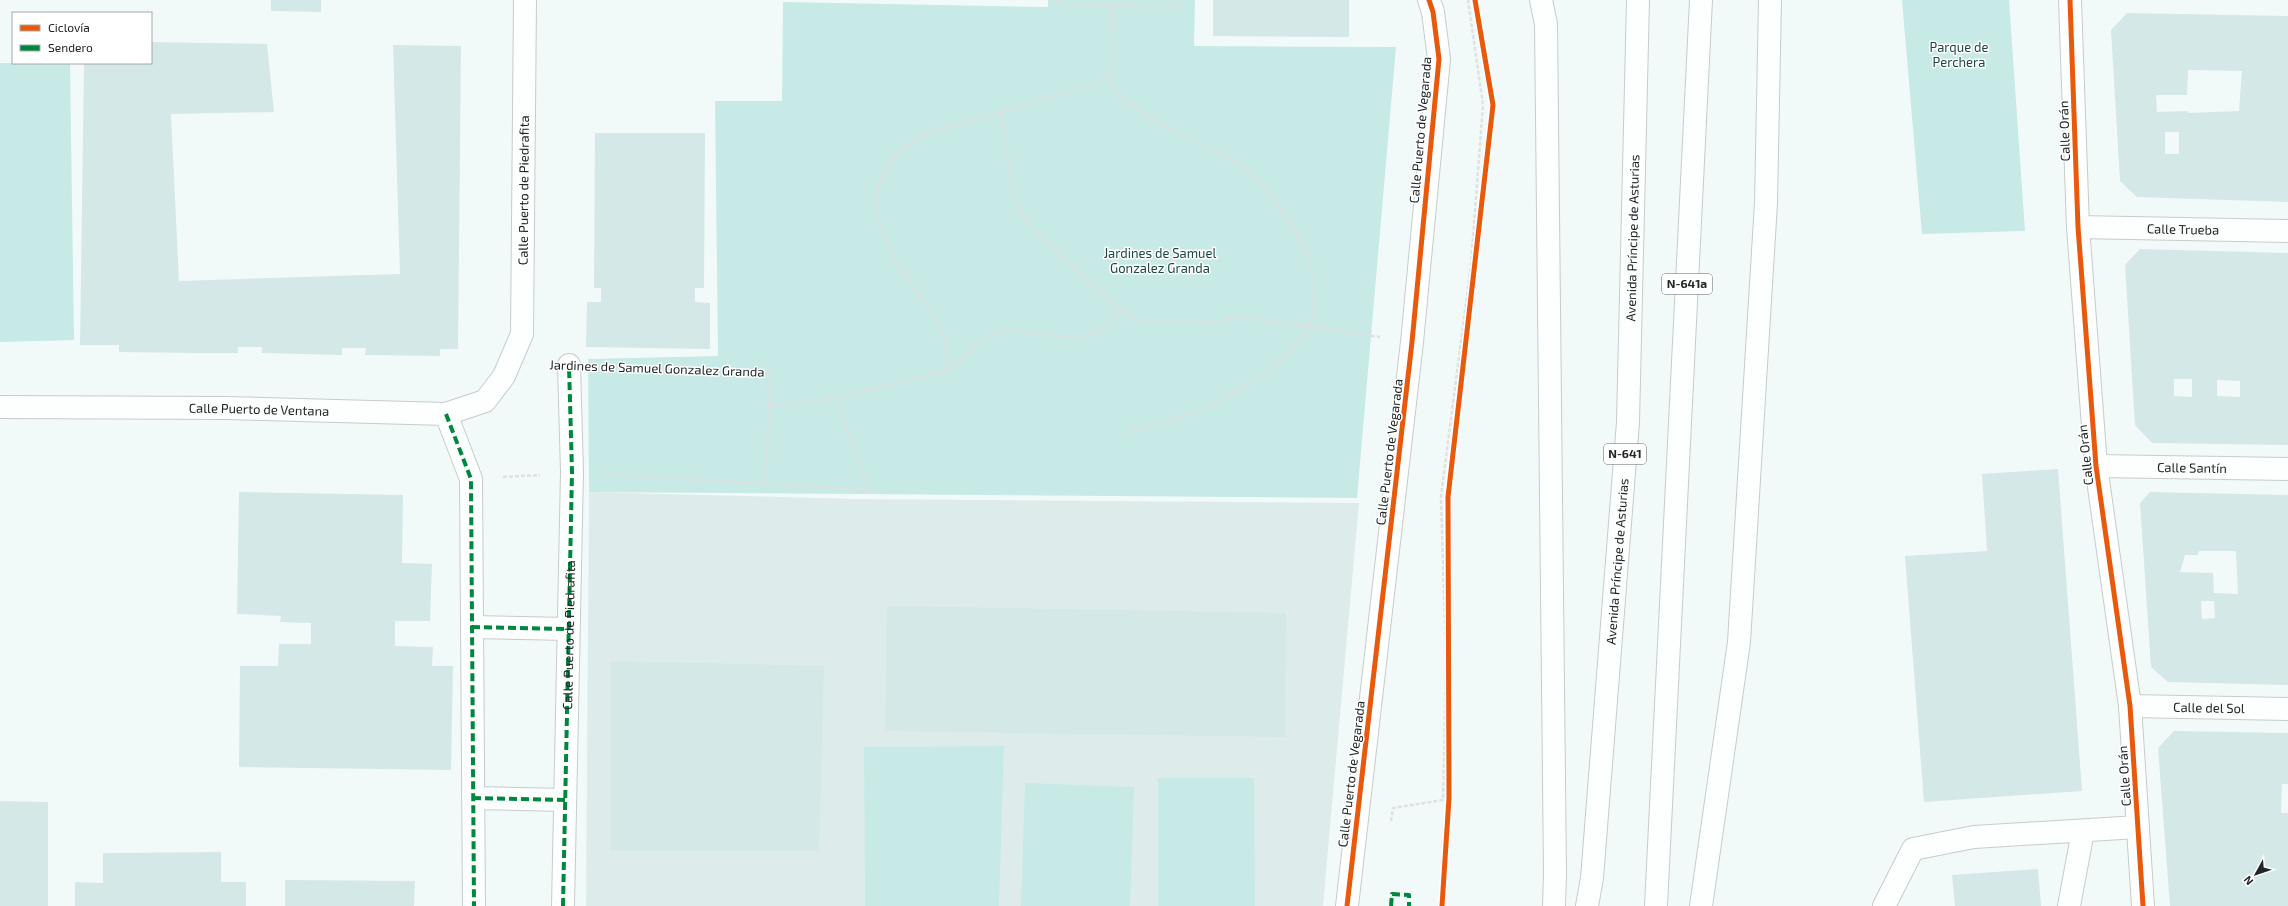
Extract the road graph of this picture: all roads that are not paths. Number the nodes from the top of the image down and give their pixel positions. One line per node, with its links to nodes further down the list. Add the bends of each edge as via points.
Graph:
1 (525, 0): 11 (main road, Calle Puerto de Piedrafita, via 522,334)
2 (1429, 0): 26 (main road, Calle Puerto de Vegarada, via 1439,59 1438,75 1412,342)
3 (1541, 0): 27 (main road, via 1546,24)
4 (1638, 0): 28 (main road, Avenida Príncipe de Asturias / N-641, via 1628,422 1593,870)
5 (1701, 0): 29 (main road, N-641a)
6 (1770, 0): 30 (main road, via 1766,203 1739,642)
7 (2070, 0): 8 (main road, Calle Orán)
8 (2078, 226): 9 (main road, Calle Trueba); 14 (main road, Calle Orán)
9 (2288, 231)
10 (569, 364): 17 (main road, Calle Puerto de Piedrafita, via 572,472)
11 (504, 376): 13 (main road, Calle Puerto de Ventana, via 484,400)
12 (0, 407): 13 (main road, Calle Puerto de Ventana, via 232,408)
13 (446, 414): 16 (main road, via 471,479)
14 (2096, 466): 15 (main road, Calle Santín); 18 (main road, Calle Orán)
15 (2288, 469)
16 (472, 627): 17 (main road); 20 (main road)
17 (568, 628): 21 (main road, Calle Puerto de Piedrafita)
18 (2130, 706): 19 (main road, Calle del Sol); 22 (main road, Calle Orán)
19 (2288, 709)
20 (473, 798): 21 (main road); 24 (main road)
21 (565, 800): 25 (main road, Calle Puerto de Piedrafita)
22 (2138, 828): 23 (main road); 33 (main road, Calle Orán)
23 (2083, 831): 31 (main road, via 1974,837 1913,849); 32 (main road)
24 (474, 906)
25 (563, 906)
26 (1347, 906)
27 (1554, 906)
28 (1587, 906)
29 (1656, 906)
30 (1701, 906)
31 (1884, 906)
32 (2069, 906)
33 (2143, 906)

